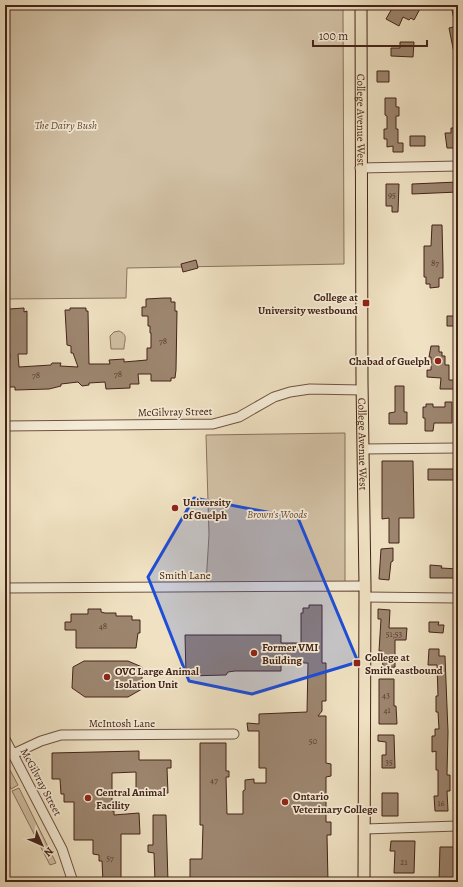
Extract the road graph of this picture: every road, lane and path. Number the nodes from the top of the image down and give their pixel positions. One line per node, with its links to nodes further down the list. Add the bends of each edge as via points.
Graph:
1 (360, 5): 3 (main road, College Avenue West)
2 (458, 166): 3 (street)
3 (360, 168): 4 (main road, College Avenue West)
4 (362, 390): 5 (street, McGilvray Street, via 310,389 290,392 273,398 239,417 213,424); 7 (main road, College Avenue West)
5 (5, 426)
6 (458, 448): 7 (street)
7 (363, 449): 9 (main road, College Avenue West)
8 (5, 588): 9 (street, Smith Lane)
9 (365, 591): 10 (street, Smith Lane); 15 (main road, College Avenue West)
10 (458, 598)
11 (234, 734): 13 (street, McIntosh Lane, via 61,735)
12 (5, 739): 13 (street, McGilvray Street)
13 (13, 754): 16 (street, McGilvray Street, via 62,849)
14 (458, 826): 15 (street)
15 (364, 829): 17 (main road, College Avenue West)
16 (73, 882)
17 (364, 882)

